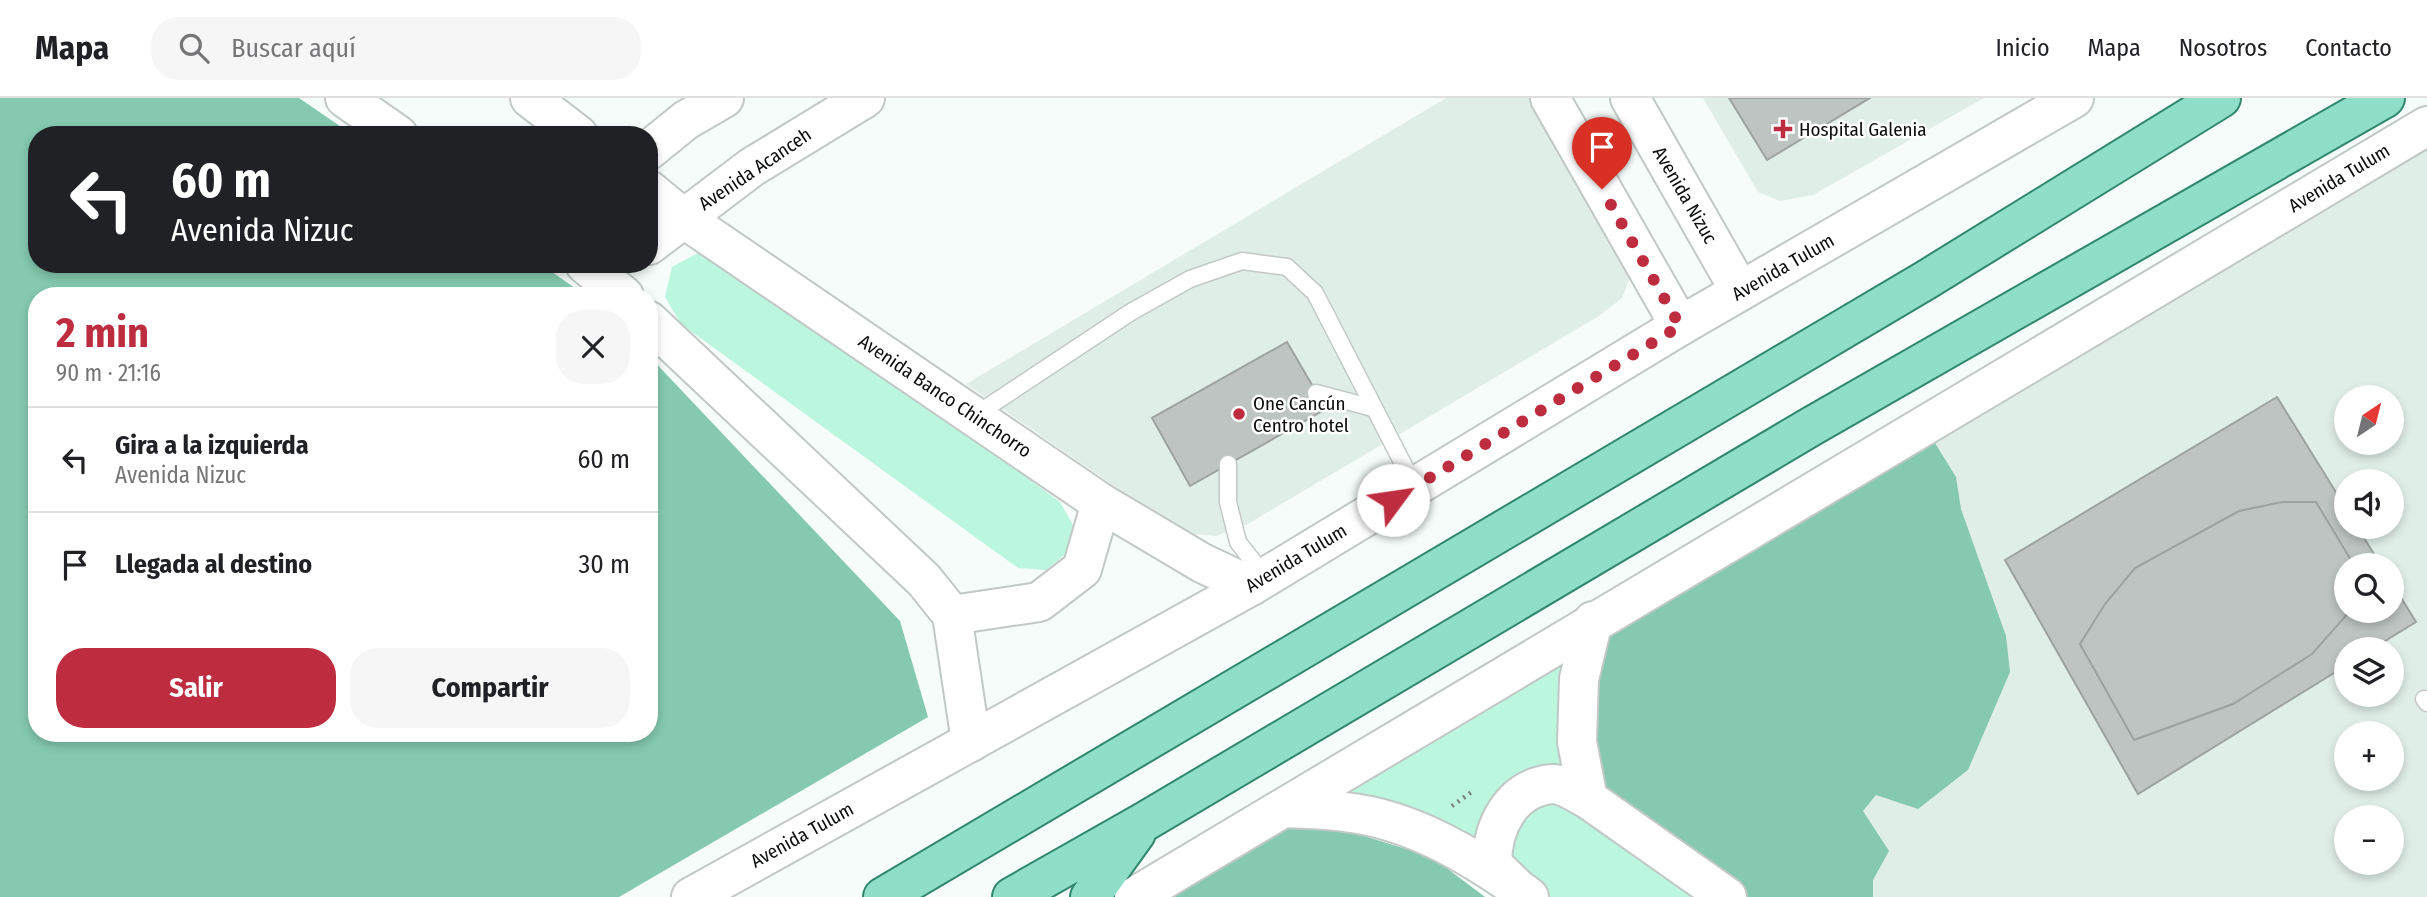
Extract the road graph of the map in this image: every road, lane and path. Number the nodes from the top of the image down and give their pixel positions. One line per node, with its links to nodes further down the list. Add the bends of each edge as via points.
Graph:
1 (345, 98): 10 (street)
2 (530, 98): 11 (street)
3 (724, 98): 13 (street, via 685,120)
4 (865, 98): 15 (street, Avenida Acanceh, via 752,167)
5 (1550, 98): 18 (street)
6 (1630, 98): 17 (street, Avenida Nizuc)
7 (2074, 98): 17 (street, Avenida Tulum)
8 (2221, 98): 35 (main road, via 1927,280)
9 (2385, 98): 32 (main road, via 1812,426)
10 (385, 126)
11 (566, 126)
12 (2427, 126): 28 (street, Avenida Tulum)
13 (658, 142)
14 (658, 197): 15 (street, Avenida Banco Chinchorro)
15 (683, 218): 16 (street, Avenida Acanceh); 22 (street, Avenida Banco Chinchorro)
16 (658, 238)
17 (1740, 291): 18 (street, Avenida Tulum)
18 (1680, 326): 24 (street, Avenida Tulum)
19 (658, 329): 27 (street, via 924,580)
20 (1316, 393): 21 (lane)
21 (1373, 408): 22 (lane, via 1315,293 1287,267 1241,261 1190,279 1131,312); 24 (lane)
22 (974, 416): 25 (street, Avenida Banco Chinchorro)
23 (1228, 464): 26 (lane, via 1228,502 1238,542)
24 (1415, 486): 26 (street, Avenida Tulum)
25 (1101, 503): 26 (street, Avenida Banco Chinchorro, via 1202,563); 27 (street, via 1082,569 1039,602)
26 (1258, 582): 29 (street, Avenida Tulum)
27 (951, 615): 29 (street)
28 (1593, 621): 30 (street, via 1579,679 1577,742); 31 (street, Avenida Tulum)
29 (971, 742): 34 (street, Avenida Tulum)
30 (1588, 799): 33 (street, via 1555,784 1538,788 1512,804 1496,830 1492,863); 39 (street)
31 (1286, 808): 33 (street, via 1347,812 1396,823 1444,844); 38 (street, Avenida Tulum)
32 (1144, 822): 36 (main road); 37 (main road)
33 (1523, 892)
34 (691, 897)
35 (883, 897)
36 (1012, 897)
37 (1090, 897)
38 (1134, 897)
39 (1727, 897)

